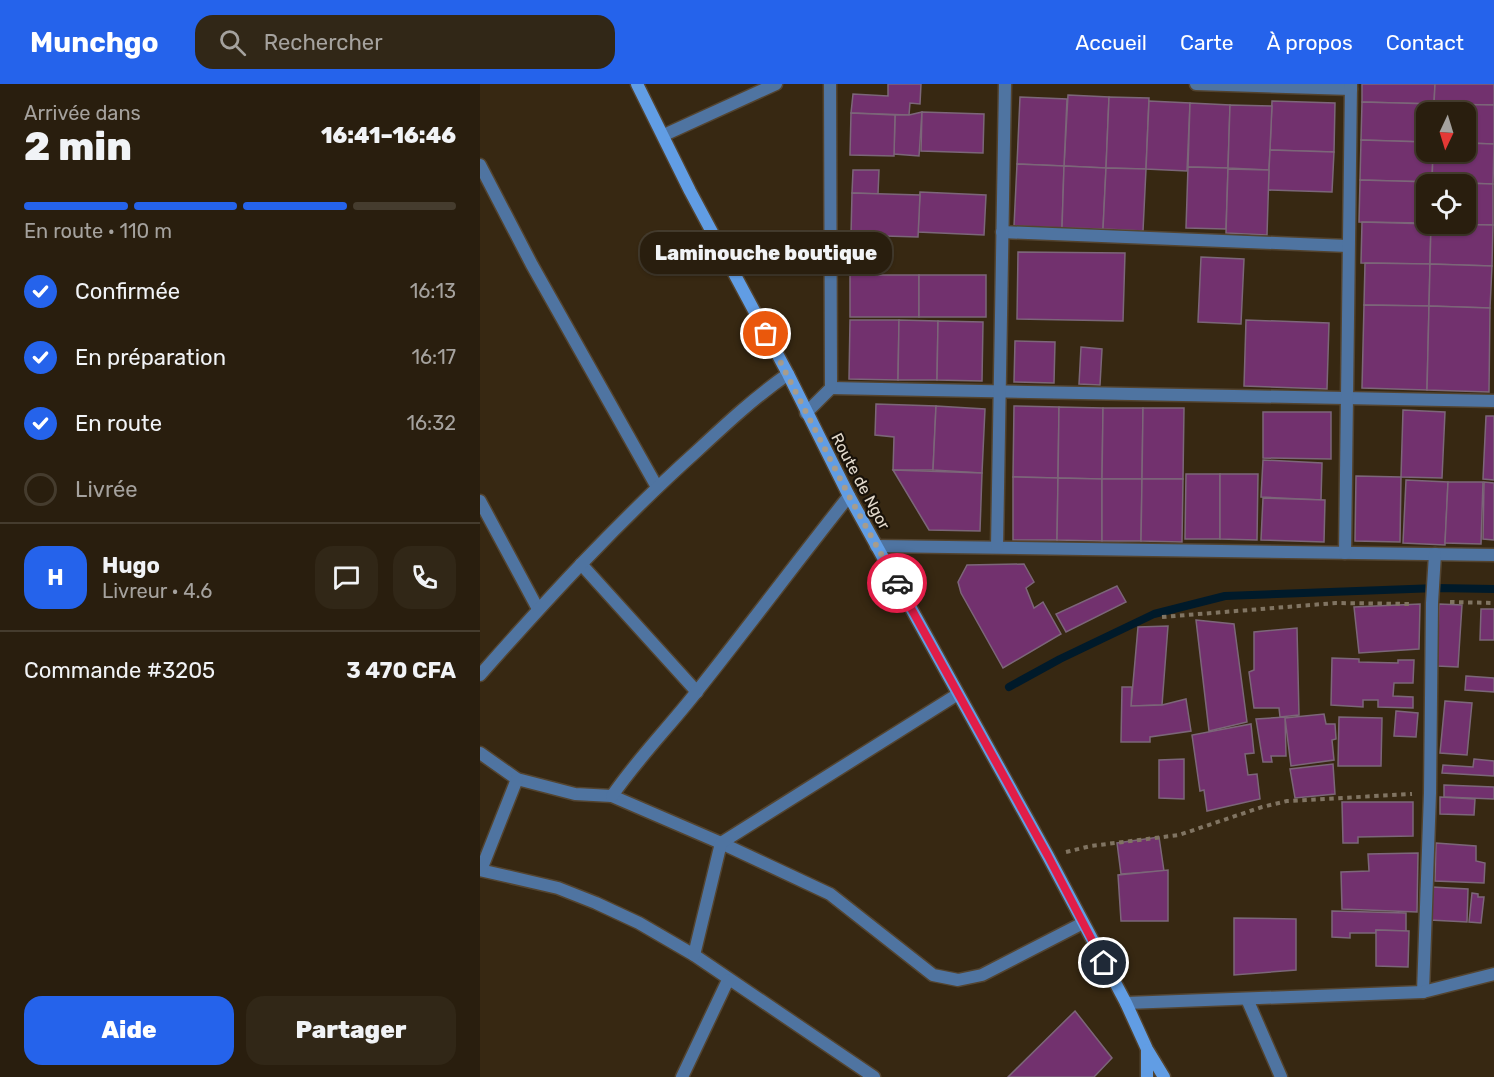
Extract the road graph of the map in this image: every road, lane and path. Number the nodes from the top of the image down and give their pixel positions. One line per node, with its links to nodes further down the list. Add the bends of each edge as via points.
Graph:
1 (638, 84): 7 (street, Route de Ngor)
2 (776, 84): 7 (street)
3 (830, 84): 12 (street)
4 (1005, 84): 9 (street)
5 (1196, 84): 6 (street)
6 (1351, 86): 10 (street)
7 (664, 135): 11 (street, Route de Ngor)
8 (480, 165): 17 (street, via 532,266)
9 (1002, 232): 10 (street); 13 (street)
10 (1348, 246): 14 (street)
11 (788, 374): 16 (street, Route de Ngor); 17 (street, via 757,396)
12 (831, 388): 13 (street); 16 (street)
13 (999, 391): 14 (street); 21 (street)
14 (1345, 398): 15 (street); 22 (street)
15 (1494, 401)
16 (806, 413): 18 (street, Route de Ngor)
17 (657, 487): 25 (street)
18 (849, 496): 20 (street, Route de Ngor); 31 (street)
19 (480, 501): 28 (street)
20 (876, 546): 21 (street); 32 (street, Route de Ngor)
21 (997, 547): 22 (street)
22 (1345, 553): 23 (street)
23 (1435, 554): 24 (street); 26 (street)
24 (1494, 555)
25 (581, 564): 28 (street); 31 (street)
26 (1432, 599): 27 (path); 29 (path); 35 (street)
27 (1494, 603)
28 (538, 609): 30 (street)
29 (1162, 617)
30 (480, 675)
31 (697, 692): 36 (street)
32 (958, 694): 37 (street); 38 (street, Route de Ngor)
33 (480, 753): 34 (street)
34 (517, 779): 36 (street, via 575,794); 39 (street)
35 (1430, 793): 38 (path, via 1287,801 1179,835 1090,846); 44 (street)
36 (612, 796): 37 (street)
37 (722, 843): 40 (street, via 830,894 933,975 958,980 982,975); 41 (street)
38 (1048, 856): 40 (street, Route de Ngor)
39 (481, 870): 41 (street, via 558,888 596,903)
40 (1083, 922): 46 (street, Route de Ngor)
41 (694, 955): 43 (street)
42 (1494, 974): 44 (street)
43 (728, 980): 48 (street); 49 (street)
44 (1423, 992): 45 (street)
45 (1247, 999): 46 (street); 52 (street)
46 (1126, 1003): 47 (street, Route de Ngor)
47 (1147, 1049): 50 (street); 51 (street, Route de Ngor)
48 (682, 1077)
49 (874, 1077)
50 (1147, 1077)
51 (1164, 1077)
52 (1281, 1077)

